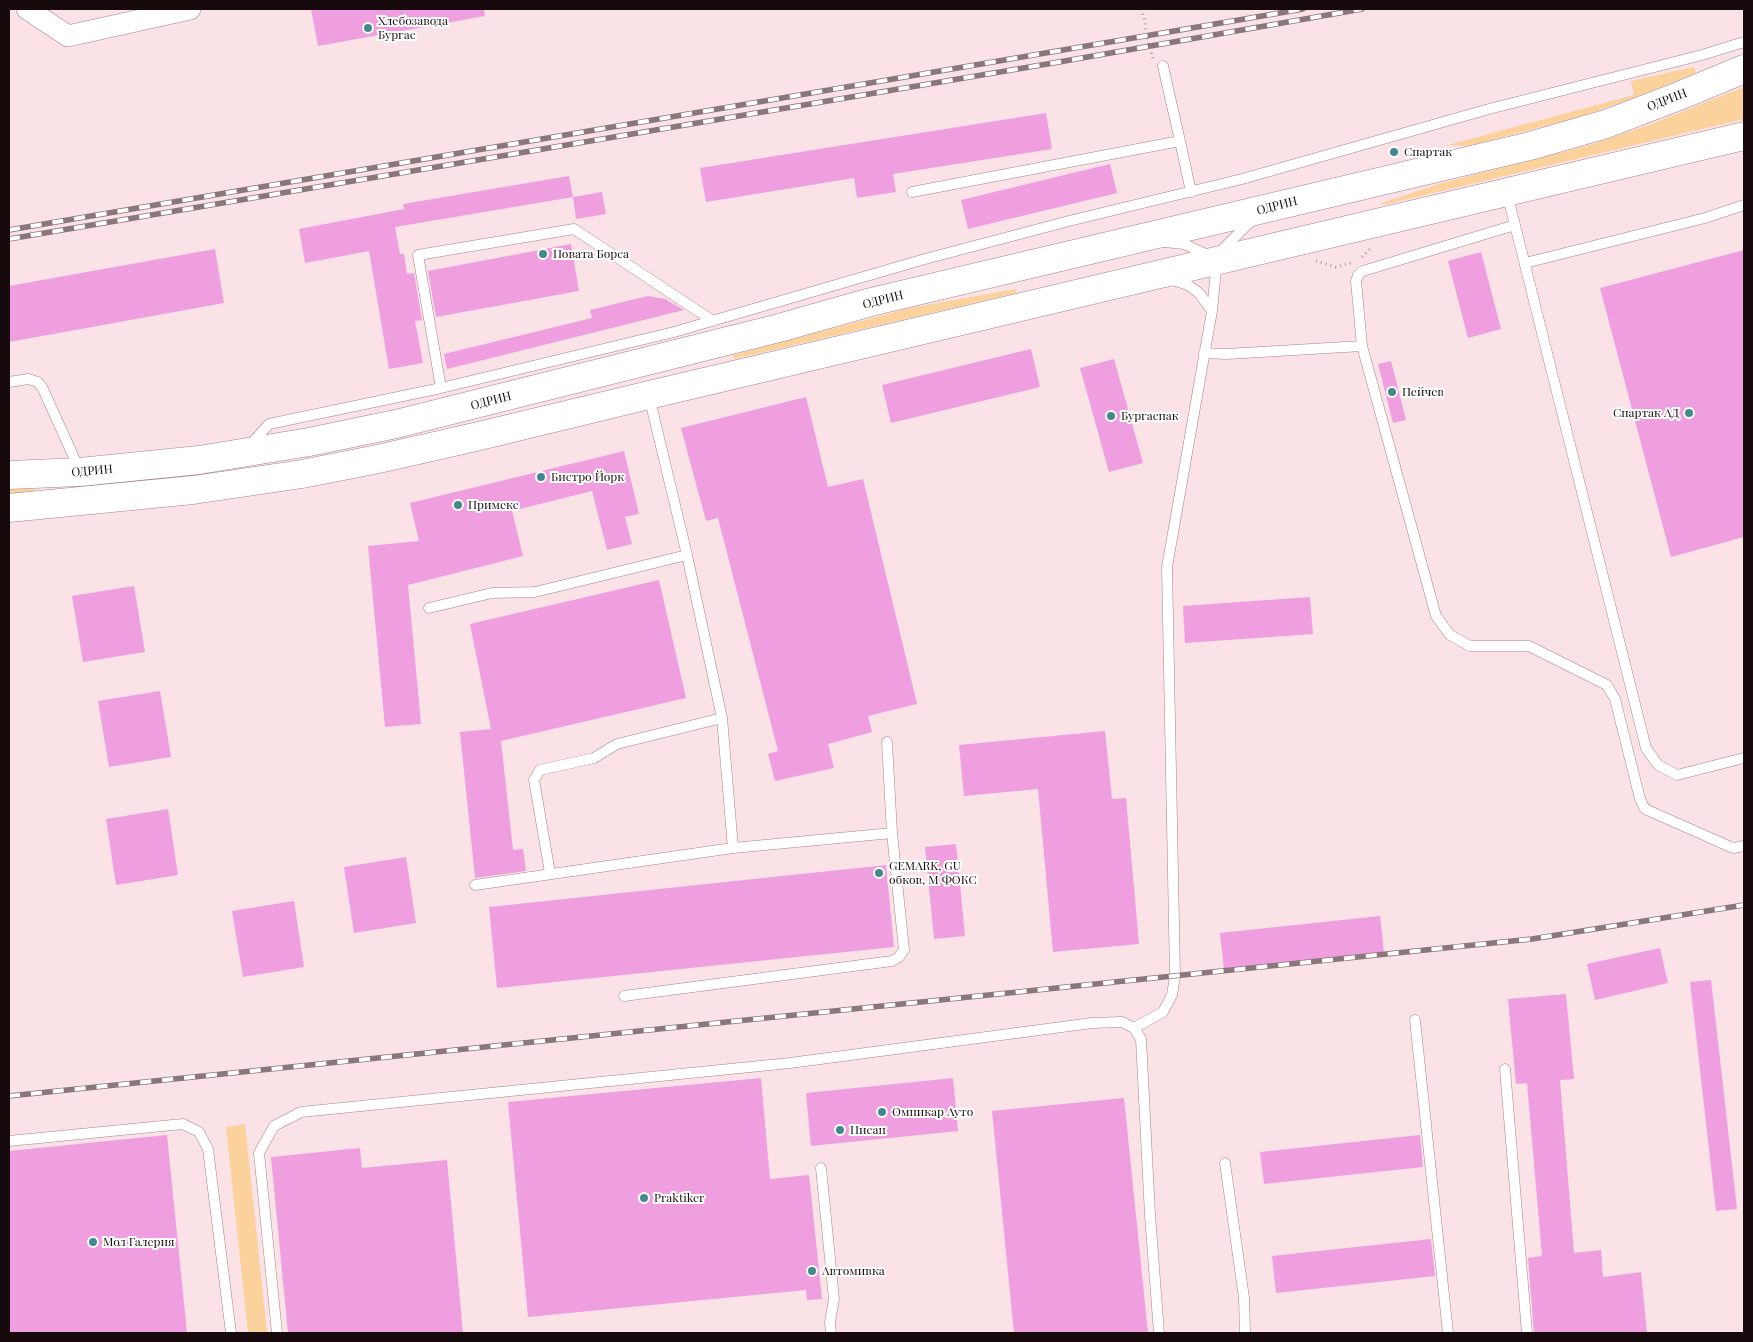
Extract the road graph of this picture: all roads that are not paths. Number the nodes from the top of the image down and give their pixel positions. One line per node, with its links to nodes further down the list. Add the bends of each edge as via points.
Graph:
1 (27, 9): 2 (street, via 68,36)
2 (190, 9)
3 (1744, 42): 9 (lane)
4 (1163, 66): 7 (lane)
5 (1744, 68): 12 (main road, ОДРИН, via 1606,124 1530,146)
6 (1744, 136): 10 (main road)
7 (1180, 141): 8 (lane); 9 (lane)
8 (912, 192)
9 (1191, 192): 19 (lane, via 925,259)
10 (1506, 192): 13 (lane); 15 (main road)
11 (1744, 205): 16 (lane, via 1705,218)
12 (1264, 209): 14 (main road, ОДРИН); 15 (lane, via 1233,237)
13 (1515, 225): 16 (lane); 21 (lane, via 1363,271 1356,281)
14 (1142, 238): 15 (lane, via 1184,244); 20 (main road, ОДРИН, via 871,302)
15 (1217, 260): 17 (main road); 18 (lane)
16 (1525, 263): 34 (lane, via 1646,748 1658,764 1677,775)
17 (1159, 275): 18 (lane, via 1188,285 1199,293); 25 (main road)
18 (1212, 311): 22 (lane)
19 (712, 321): 24 (lane); 24 (lane, via 574,229 418,256)
20 (779, 328): 25 (main road, via 753,345 667,369); 26 (main road, ОДРИН, via 405,422)
21 (1362, 346): 22 (lane); 36 (lane, via 1436,616 1450,635 1470,646 1529,646 1607,686 1615,699 1645,809 1733,848)
22 (1204, 353): 42 (lane, via 1167,567 1175,976 1172,995 1163,1012)
23 (9, 382): 27 (lane, via 28,379 38,382)
24 (441, 388): 26 (lane, via 269,424)
25 (649, 395): 29 (main road, via 302,474 193,490); 30 (lane)
26 (244, 452): 27 (main road, ОДРИН)
27 (80, 472): 28 (main road, ОДРИН)
28 (9, 475)
29 (9, 508)
30 (687, 555): 31 (lane, via 535,592 492,593); 32 (lane)
31 (430, 608)
32 (722, 718): 37 (lane); 38 (lane, via 617,744 594,758 540,770 534,780)
33 (887, 742): 35 (lane)
34 (1744, 758)
35 (892, 833): 37 (lane); 40 (lane, via 904,950 899,957 892,961)
36 (1744, 846)
37 (733, 848): 38 (lane)
38 (550, 873): 39 (lane)
39 (475, 885)
40 (624, 996)
41 (1415, 1020): 52 (lane)
42 (1134, 1028): 48 (lane, via 1122,1022 1092,1023 790,1063 301,1112 274,1126 259,1153); 50 (lane, via 1141,1039)
43 (1505, 1069): 53 (lane)
44 (9, 1141): 47 (lane, via 183,1124 199,1132 208,1149)
45 (1225, 1163): 51 (lane, via 1244,1298)
46 (821, 1168): 49 (lane, via 834,1299)
47 (231, 1333)
48 (277, 1333)
49 (831, 1333)
50 (1159, 1333)
51 (1245, 1333)
52 (1448, 1333)
53 (1527, 1333)

